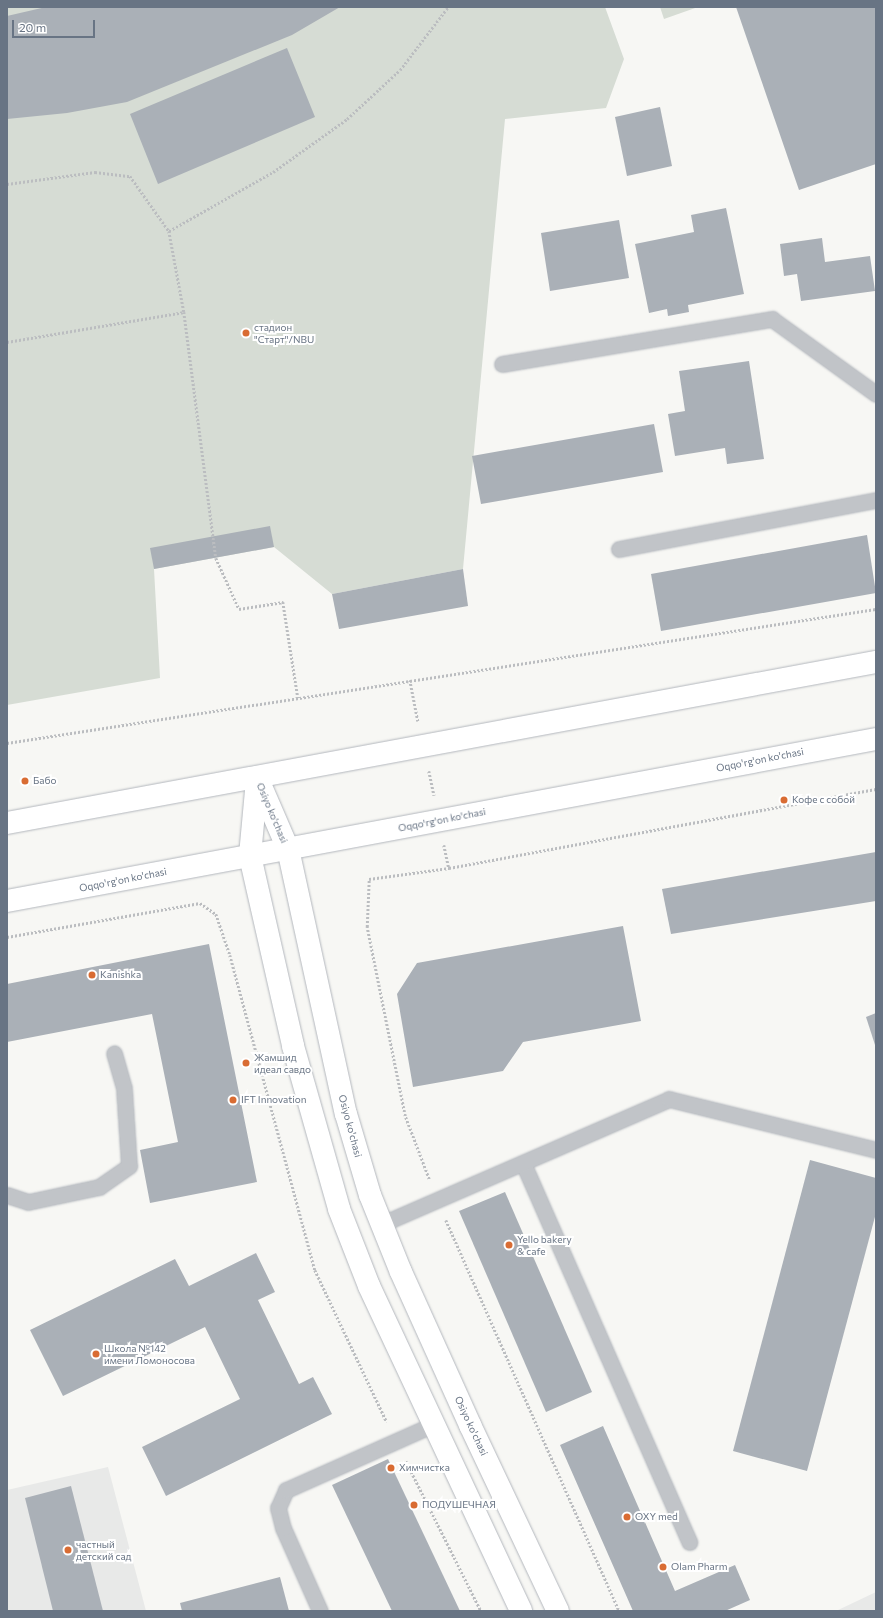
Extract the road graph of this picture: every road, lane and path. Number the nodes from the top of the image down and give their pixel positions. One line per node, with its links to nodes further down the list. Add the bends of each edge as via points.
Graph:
1 (448, 7): 3 (path, via 400,70 347,119 273,172)
2 (7, 184): 3 (path, via 95,172 130,176)
3 (169, 231): 4 (path)
4 (184, 312): 5 (path); 13 (path, via 216,558 240,609 283,602)
5 (7, 342)
6 (502, 364): 7 (lane, via 772,319)
7 (876, 394)
8 (876, 500): 9 (lane)
9 (619, 549)
10 (876, 610): 12 (path)
11 (876, 662): 16 (main road)
12 (410, 680): 13 (path); 16 (path)
13 (298, 698): 15 (path)
14 (876, 739): 19 (main road, Oqqo'rg'on ko'chasi)
15 (7, 743)
16 (423, 746): 17 (main road); 19 (path)
17 (257, 777): 20 (main road); 21 (main road, Osiyo ko'chasi); 22 (main road, Osiyo ko'chasi)
18 (876, 789): 23 (path)
19 (440, 820): 21 (main road, Oqqo'rg'on ko'chasi); 23 (path)
20 (7, 823)
21 (288, 849): 22 (main road, Oqqo'rg'on ko'chasi); 31 (main road, Osiyo ko'chasi, via 346,1114 370,1195)
22 (250, 856): 24 (main road, Oqqo'rg'on ko'chasi); 32 (main road, Osiyo ko'chasi, via 293,1046 339,1209 369,1286)
23 (449, 868): 30 (path, via 369,879 367,920 405,1116)
24 (7, 901)
25 (7, 937): 33 (path, via 200,903 216,914 230,955 315,1270)
26 (114, 1053): 29 (lane, via 124,1088 129,1166 99,1187 28,1202)
27 (876, 1150): 28 (lane, via 669,1099)
28 (523, 1163): 30 (lane); 34 (lane)
29 (7, 1195)
30 (437, 1200): 31 (lane); 39 (path)
31 (382, 1224): 38 (main road, Osiyo ko'chasi, via 467,1418)
32 (434, 1424): 33 (lane); 37 (main road, Osiyo ko'chasi)
33 (396, 1442): 35 (lane, via 286,1490 278,1508 283,1528); 36 (path)
34 (689, 1542)
35 (320, 1611)
36 (481, 1611)
37 (521, 1611)
38 (558, 1611)
39 (619, 1611)

